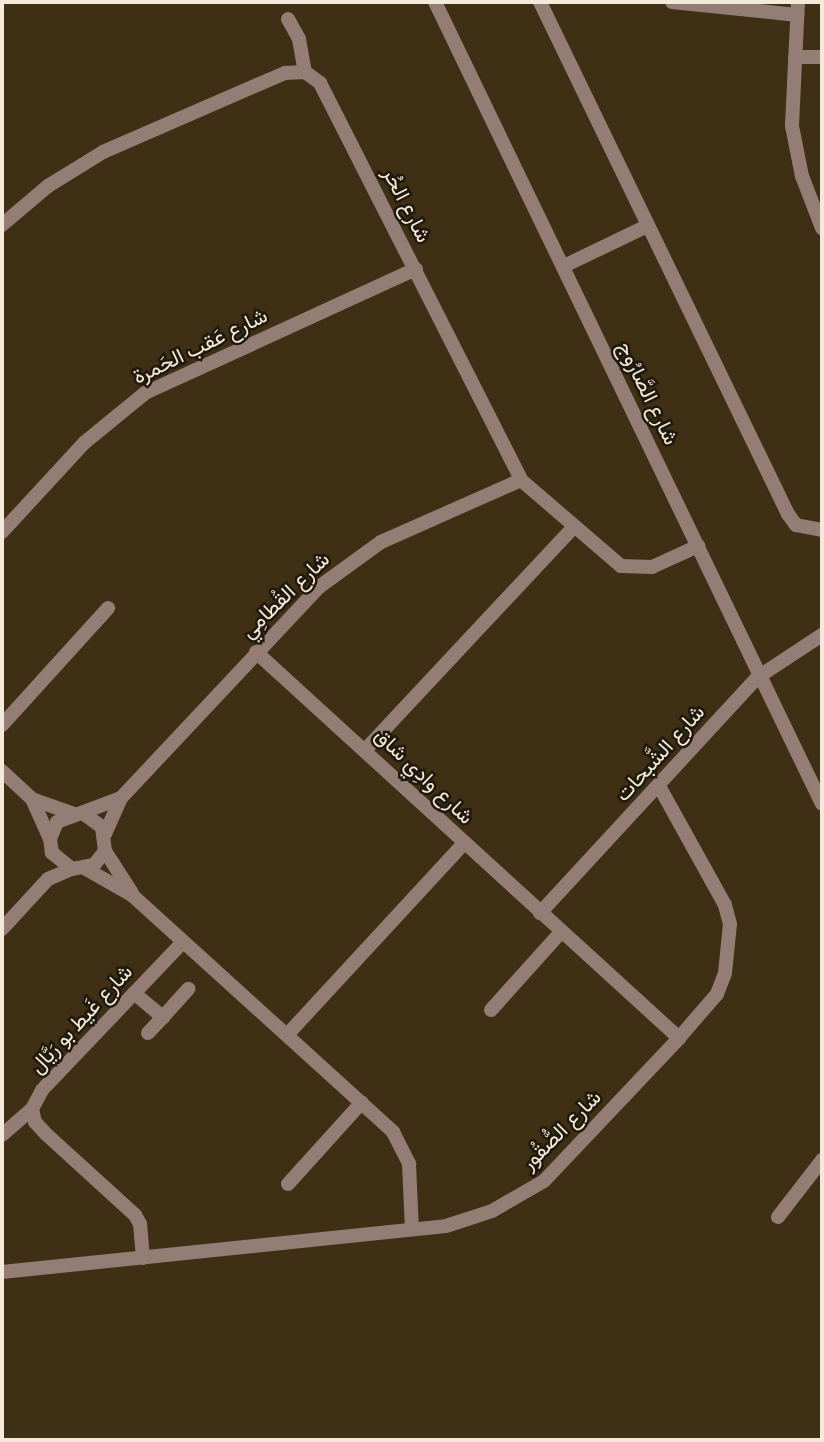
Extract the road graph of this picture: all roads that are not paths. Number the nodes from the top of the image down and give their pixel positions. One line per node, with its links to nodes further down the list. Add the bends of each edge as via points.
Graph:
1 (435, 2): 12 (street, شارع الصَّارُوج)
2 (540, 2): 10 (street)
3 (672, 2): 4 (street)
4 (798, 8): 6 (street)
5 (288, 19): 8 (street, via 299,39)
6 (794, 57): 7 (street); 11 (street, via 795,152)
7 (822, 57)
8 (306, 72): 9 (street, via 285,73 103,152 48,186); 13 (street, شارع الحُر, via 320,83)
9 (2, 225)
10 (647, 226): 12 (street); 16 (street, via 788,514 796,525)
11 (822, 228)
12 (564, 266): 18 (street, شارع الصَّارُوج)
13 (416, 269): 14 (street, شارع الحُر); 17 (street, شارع عَقب الحَمرة, via 145,393 84,443)
14 (521, 480): 15 (street, شارع الحُر); 21 (street, شارع القُطامِي, via 352,559)
15 (574, 527): 18 (street, شارع الحُر, via 621,566 634,569 652,567); 24 (street)
16 (822, 530)
17 (2, 532)
18 (698, 546): 22 (street, شارع الصَّارُوج)
19 (108, 608): 23 (street)
20 (822, 635): 22 (street, شارع الشَّبحات)
21 (256, 652): 24 (street, شارع وادِي شاق); 27 (street, شارع القُطامِي)
22 (758, 677): 26 (street, شارع الشَّبحات); 29 (street, شارع الصَّارُوج)
23 (2, 725)
24 (366, 749): 32 (street, شارع وادِي شاق)
25 (2, 771): 28 (street)
26 (659, 786): 38 (street, شارع الشَّبحات); 48 (street, شارع الصُّقُور, via 718,888 730,924 730,954 717,994)
27 (121, 798): 30 (street, شارع القُطامِي); 31 (street, شارع القُطامِي)
28 (32, 799): 30 (street); 33 (street)
29 (822, 804)
30 (79, 814): 31 (street, via 97,821); 33 (street, via 57,822)
31 (105, 834): 34 (street)
32 (464, 843): 38 (street, شارع وادِي شاق); 47 (street)
33 (51, 846): 35 (street); 36 (street)
34 (105, 851): 35 (street); 37 (street)
35 (79, 869): 36 (street); 37 (street)
36 (48, 879): 39 (street)
37 (132, 895): 41 (street)
38 (540, 913): 40 (street, شارع وادِي شاق)
39 (2, 929)
40 (561, 932): 44 (street); 48 (street, شارع وادِي شاق)
41 (183, 942): 43 (street, شارع غَيط بو رَيَّال); 47 (street)
42 (188, 989): 45 (street)
43 (134, 993): 45 (street); 50 (street, شارع غَيط بو رَيَّال, via 42,1090)
44 (491, 1010)
45 (163, 1017): 46 (street)
46 (148, 1034)
47 (288, 1035): 49 (street)
48 (679, 1038): 55 (street, شارع الصُّقُور, via 544,1181 492,1212 446,1226)
49 (362, 1102): 53 (street); 55 (street, via 393,1132 410,1164)
50 (32, 1109): 51 (street, شارع غَيط بو رَيَّال); 56 (street, via 35,1122 47,1135 135,1215)
51 (2, 1135)
52 (822, 1160): 54 (street)
53 (288, 1184)
54 (778, 1217)
55 (412, 1229): 56 (street, شارع الصُّقُور)
56 (143, 1258): 57 (street, شارع الصُّقُور)
57 (2, 1272)

